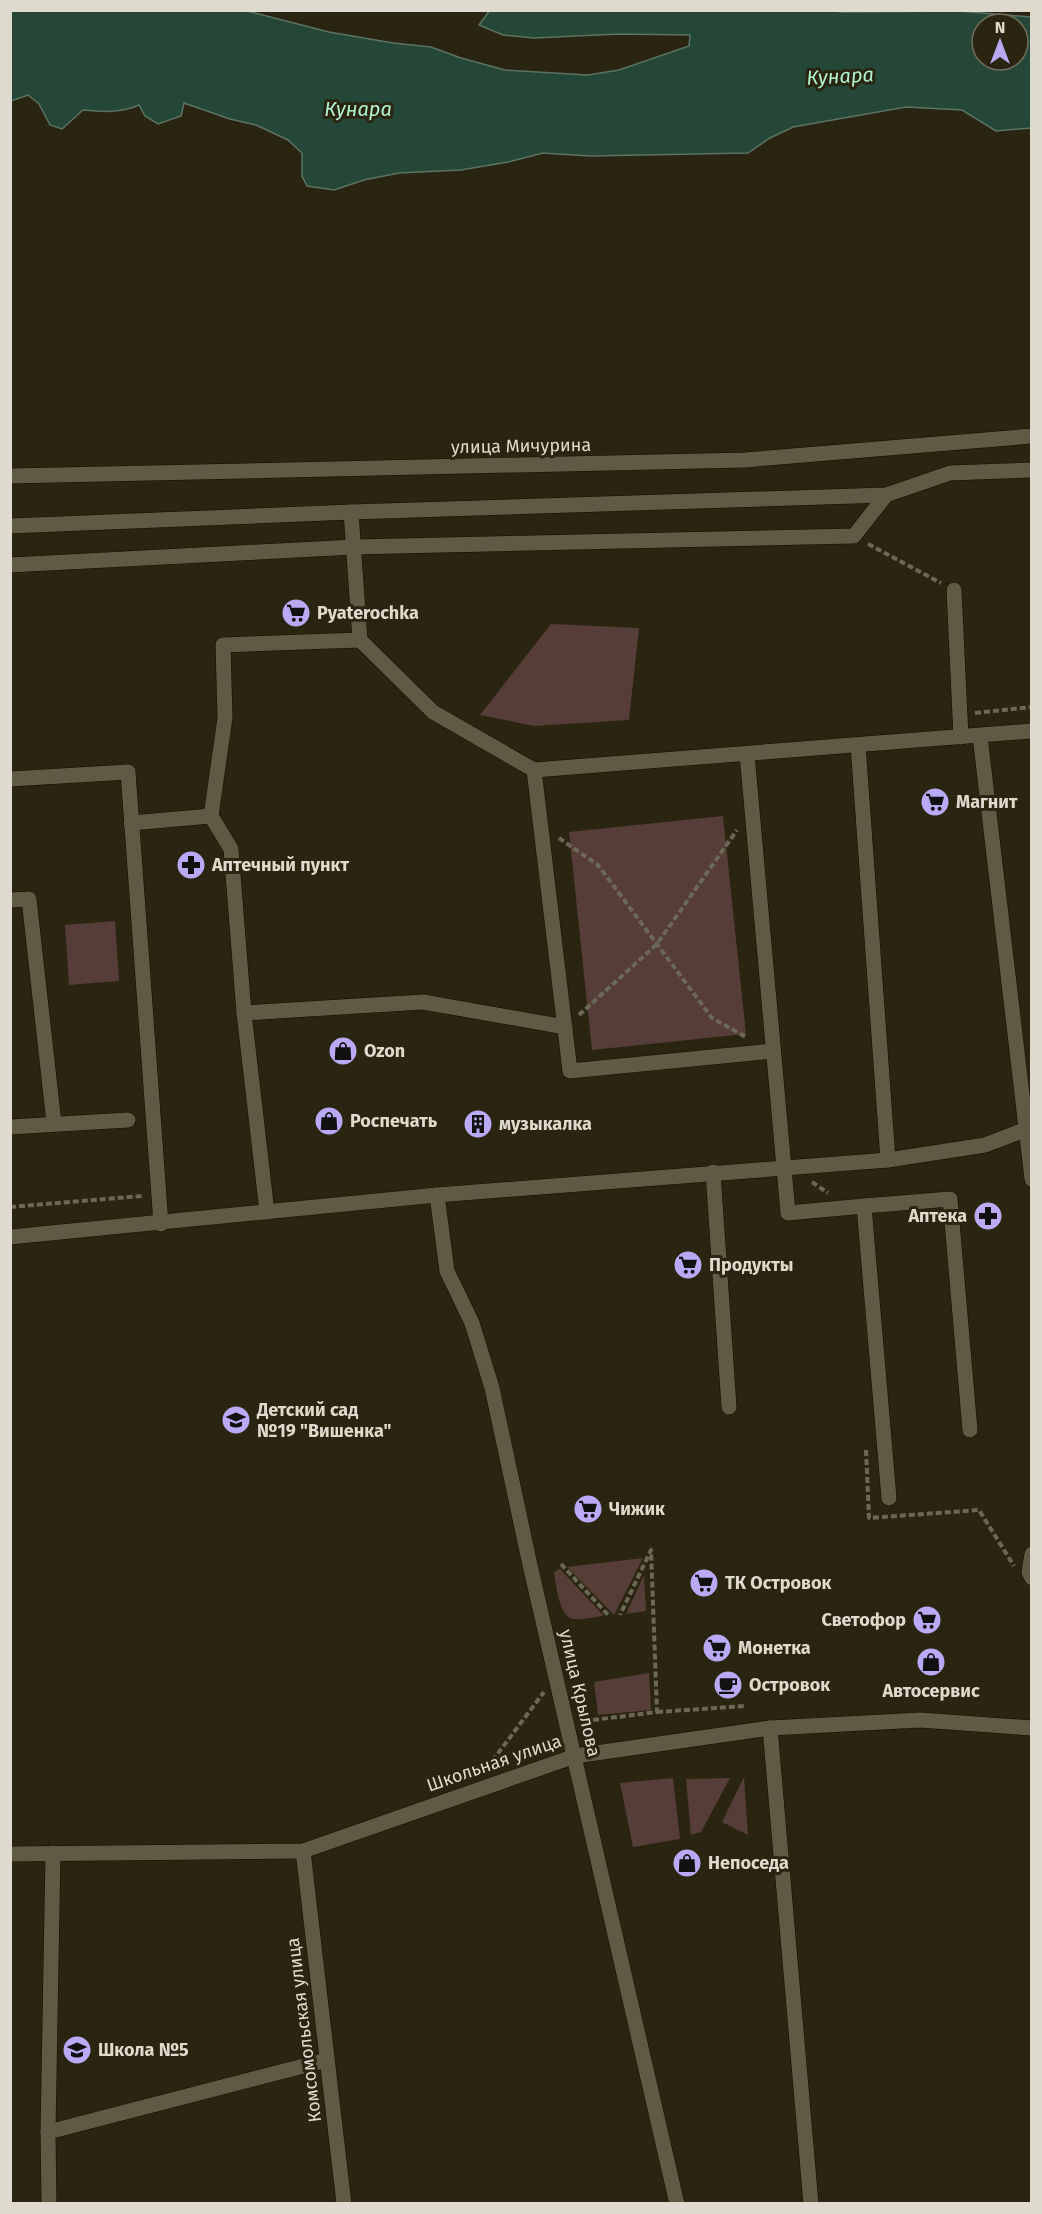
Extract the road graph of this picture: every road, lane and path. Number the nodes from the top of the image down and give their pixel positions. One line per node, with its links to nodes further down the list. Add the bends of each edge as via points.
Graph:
1 (1032, 436): 3 (street, улица Мичурина, via 745,460)
2 (1032, 470): 4 (street, via 950,473)
3 (10, 476)
4 (886, 495): 5 (street); 7 (street)
5 (351, 512): 6 (street); 8 (street)
6 (10, 526)
7 (854, 536): 8 (street); 10 (path)
8 (354, 547): 9 (street); 11 (street)
9 (10, 565)
10 (954, 590): 13 (street)
11 (360, 640): 19 (street, via 433,712); 22 (street, via 223,645 225,718)
12 (1032, 707): 13 (path)
13 (960, 714): 16 (street)
14 (1032, 731): 15 (street)
15 (980, 736): 16 (street); 33 (street)
16 (961, 737): 17 (street)
17 (858, 745): 18 (street); 34 (street)
18 (747, 754): 19 (street); 21 (street)
19 (534, 770): 24 (street)
20 (10, 779): 23 (street, via 128,772)
21 (752, 808): 26 (path); 29 (street)
22 (211, 816): 23 (street); 27 (street, via 231,849)
23 (131, 823): 39 (street)
24 (541, 826): 26 (path, via 598,865); 28 (street)
25 (10, 900): 31 (street, via 29,899)
26 (657, 944): 28 (path); 29 (path, via 712,1018)
27 (244, 1013): 28 (street, via 423,1002); 44 (street)
28 (565, 1027): 29 (street, via 570,1071)
29 (773, 1051): 36 (street)
30 (128, 1120): 31 (street)
31 (54, 1123): 32 (street)
32 (10, 1126)
33 (1029, 1127): 34 (street, via 985,1145); 38 (street)
34 (888, 1160): 35 (street)
35 (801, 1165): 36 (street); 43 (path, via 804,1175)
36 (783, 1167): 37 (street); 43 (street, via 788,1214)
37 (713, 1172): 40 (street); 47 (street)
38 (1032, 1179)
39 (159, 1195): 42 (path); 45 (street)
40 (437, 1196): 44 (street); 56 (street, улица Крылова, via 447,1271 472,1323 492,1388)
41 (864, 1206): 43 (street); 48 (street, via 950,1199); 50 (street)
42 (10, 1207)
43 (847, 1208)
44 (267, 1212): 45 (street)
45 (161, 1224): 46 (street)
46 (10, 1237)
47 (729, 1407)
48 (970, 1430)
49 (866, 1448): 53 (path, via 869,1518 979,1510)
50 (889, 1498)
51 (1032, 1554): 53 (street)
52 (561, 1564): 55 (path)
53 (1026, 1577)
54 (620, 1615): 58 (path, via 651,1550)
55 (609, 1616)
56 (556, 1676): 62 (street, улица Крылова); 63 (path)
57 (745, 1706): 58 (path)
58 (657, 1712): 59 (path)
59 (593, 1720)
60 (770, 1728): 61 (street, Школьная улица, via 920,1720); 62 (street, Школьная улица); 72 (street)
61 (1032, 1728)
62 (575, 1756): 63 (street, Школьная улица); 71 (street, улица Крылова)
63 (469, 1793): 64 (street, Школьная улица)
64 (303, 1851): 65 (street, Школьная улица); 67 (street, Комсомольская улица)
65 (53, 1853): 66 (street, Школьная улица); 68 (street)
66 (10, 1854)
67 (327, 2060): 68 (street); 70 (street, Комсомольская улица)
68 (48, 2132): 69 (street)
69 (50, 2204)
70 (344, 2204)
71 (677, 2204)
72 (811, 2204)

